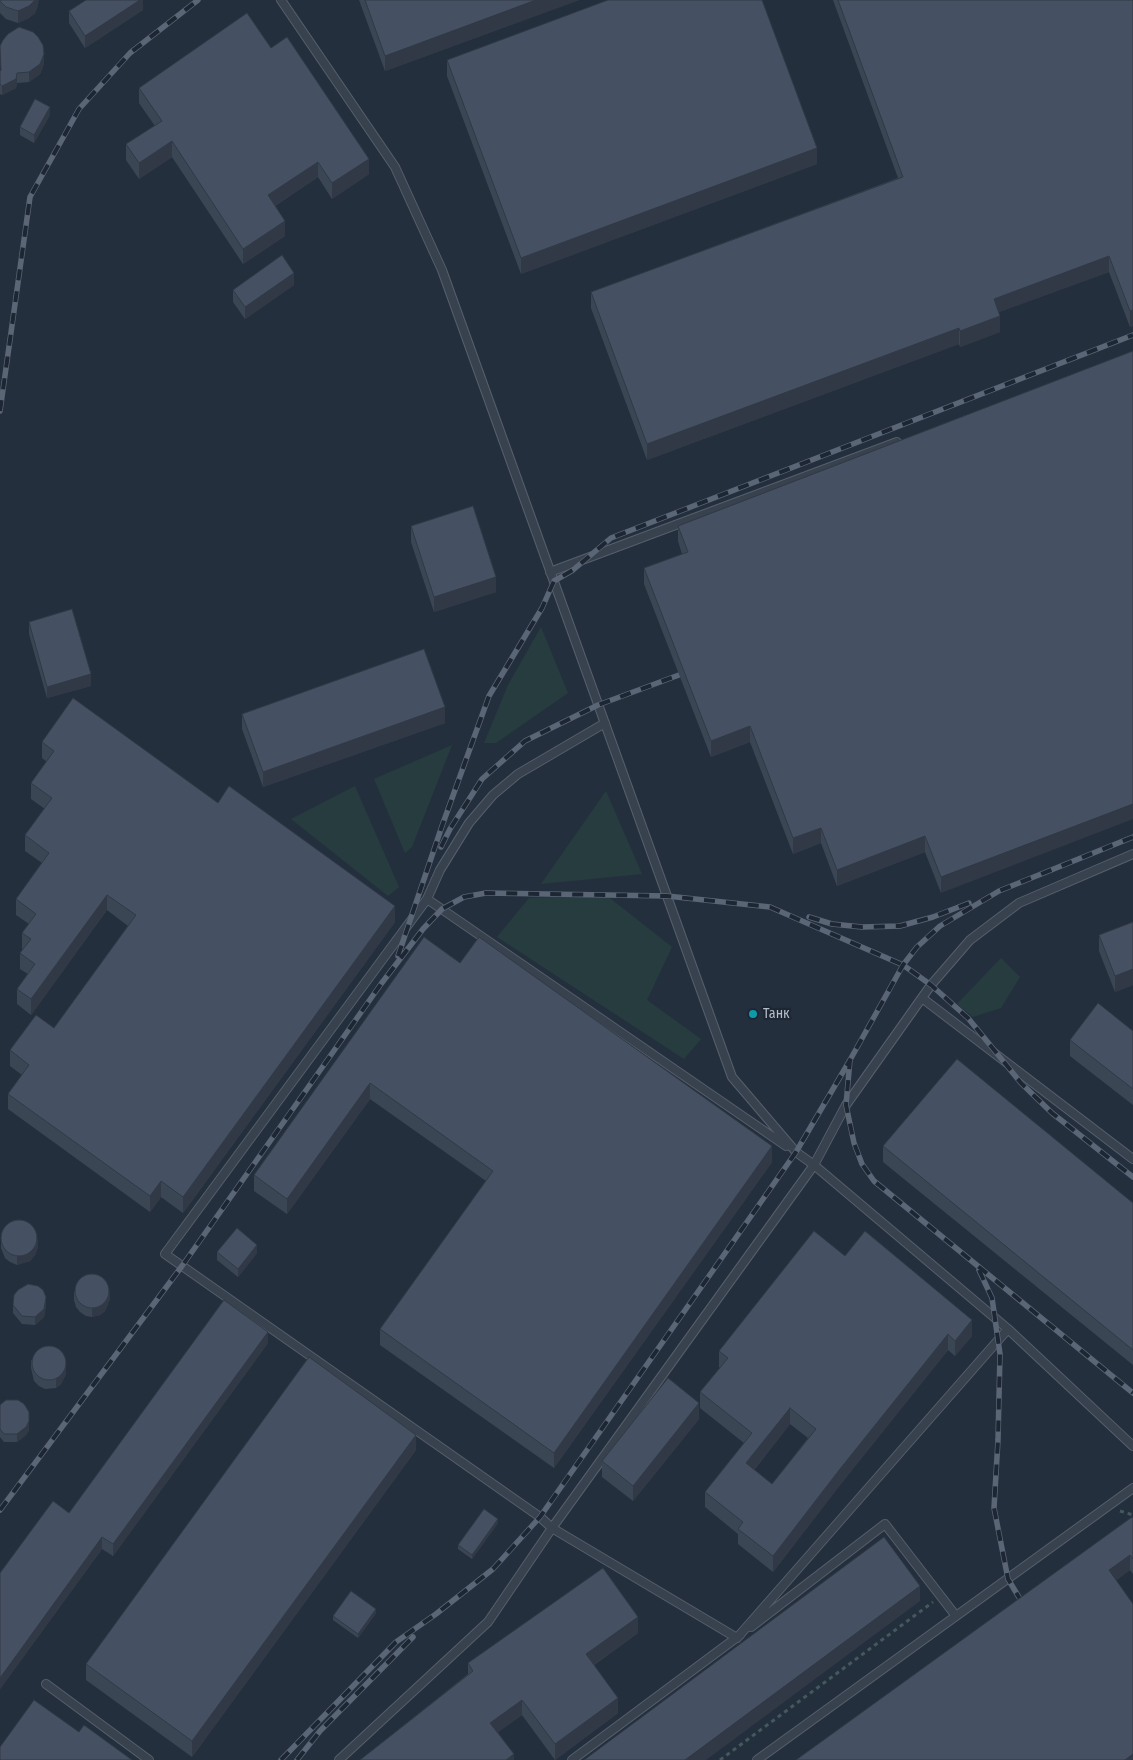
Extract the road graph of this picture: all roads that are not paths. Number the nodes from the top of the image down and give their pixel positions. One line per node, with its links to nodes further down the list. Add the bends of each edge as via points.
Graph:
1 (281, 0): 3 (lane, via 395,167 442,270)
2 (901, 440): 3 (lane)
3 (550, 572): 4 (lane)
4 (605, 723): 6 (lane, via 518,774 493,795 470,822 440,870); 8 (lane, via 732,1077)
5 (1133, 854): 7 (lane, via 1019,903 970,940)
6 (427, 899): 8 (lane); 14 (lane, via 165,1254)
7 (922, 998): 9 (lane); 10 (lane, via 846,1105)
8 (796, 1152): 10 (lane)
9 (1133, 1159)
10 (814, 1165): 11 (lane); 14 (lane)
11 (1008, 1329): 12 (lane); 16 (lane)
12 (1133, 1446)
13 (1133, 1488): 15 (lane)
14 (552, 1528): 16 (lane); 19 (lane, via 488,1622)
15 (956, 1616): 16 (lane, via 885,1524); 21 (lane)
16 (737, 1638): 20 (lane)
17 (46, 1684): 18 (lane)
18 (150, 1760)
19 (340, 1760)
20 (572, 1760)
21 (758, 1760)

